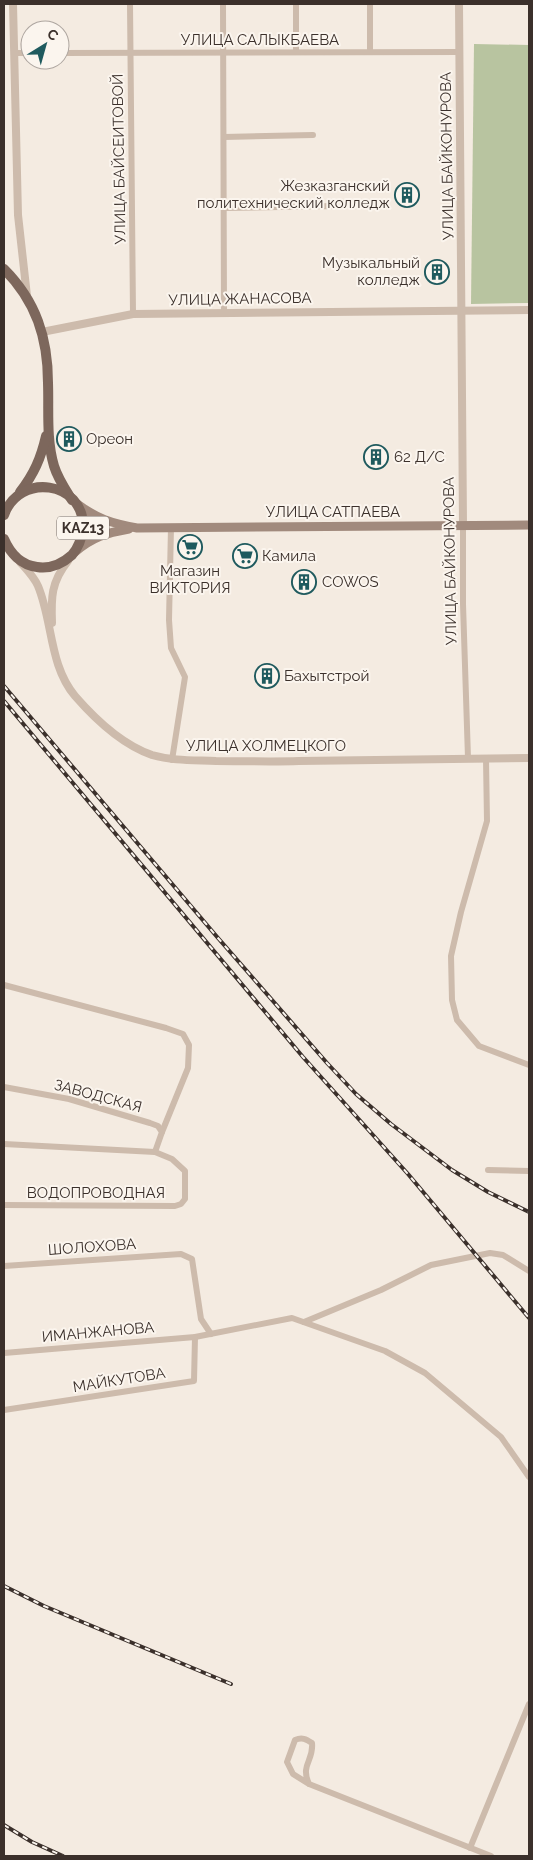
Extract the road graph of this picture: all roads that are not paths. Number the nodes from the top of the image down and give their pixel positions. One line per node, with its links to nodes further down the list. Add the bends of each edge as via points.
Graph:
1 (13, 4): 11 (street)
2 (130, 4): 8 (street, УЛИЦА БАЙСЕИТОВОЙ)
3 (223, 4): 14 (street)
4 (296, 4): 9 (street)
5 (370, 4): 7 (street)
6 (459, 4): 10 (street, УЛИЦА БАЙКОНУРОВА)
7 (370, 51): 9 (street, УЛИЦА САЛЫКБАЕВА); 10 (street, УЛИЦА САЛЫКБАЕВА)
8 (131, 52): 13 (street, УЛИЦА САЛЫКБАЕВА); 14 (street, УЛИЦА САЛЫКБАЕВА); 24 (street, УЛИЦА БАЙСЕИТОВОЙ)
9 (296, 52): 14 (street, УЛИЦА САЛЫКБАЕВА)
10 (460, 52): 21 (street, УЛИЦА БАЙКОНУРОВА)
11 (14, 53): 12 (street); 20 (street, via 18,215)
12 (20, 53)
13 (70, 53)
14 (224, 54): 16 (street)
15 (313, 135): 16 (street)
16 (224, 137): 18 (street)
17 (336, 206): 18 (street)
18 (224, 208): 23 (street)
19 (4, 269): 20 (main road, KAZ13)
20 (28, 298): 25 (main road, KAZ13)
21 (463, 310): 22 (street, УЛИЦА ЖАНАСОВА); 23 (street, УЛИЦА ЖАНАСОВА); 31 (street, УЛИЦА БАЙКОНУРОВА)
22 (529, 310)
23 (224, 313): 24 (street, УЛИЦА ЖАНАСОВА)
24 (133, 314): 25 (street, УЛИЦА ЖАНАСОВА)
25 (42, 332): 26 (main road, KAZ13, via 48,380)
26 (48, 430): 27 (main road, KAZ13, via 41,458 31,478); 28 (main road, KAZ13, via 54,468)
27 (15, 497): 28 (main road, KAZ13, via 23,491 40,487 58,490); 29 (main road, KAZ13); 30 (main road, KAZ13)
28 (72, 500): 34 (main road, via 101,519); 37 (main road, KAZ13, via 83,523)
29 (4, 507)
30 (4, 515)
31 (463, 525): 32 (main road, УЛИЦА САТПАЕВА); 33 (main road, УЛИЦА САТПАЕВА); 40 (street, УЛИЦА БАЙКОНУРОВА)
32 (529, 525)
33 (171, 527): 34 (main road, УЛИЦА САТПАЕВА); 43 (street, via 171,648 185,677)
34 (137, 528): 37 (main road, via 90,540)
35 (4, 539): 38 (main road)
36 (4, 549): 38 (main road, KAZ13)
37 (74, 553): 38 (main road, KAZ13, via 60,564 44,568); 39 (street, via 62,568 51,598)
38 (15, 557): 39 (street, via 38,586)
39 (54, 650): 43 (street, УЛИЦА ХОЛМЕЦКОГО, via 68,688 85,708 129,743 150,754)
40 (468, 758): 42 (street, УЛИЦА ХОЛМЕЦКОГО); 43 (street, УЛИЦА ХОЛМЕЦКОГО, via 265,762)
41 (529, 758): 42 (street, УЛИЦА ХОЛМЕЦКОГО)
42 (486, 759): 45 (street, via 487,821 451,956 452,1000 457,1020 479,1046)
43 (172, 760)
44 (4, 985): 47 (street, via 183,1034 189,1045 188,1068)
45 (529, 1065)
46 (4, 1087): 47 (street, ЗАВОДСКАЯ, via 78,1102 150,1123)
47 (162, 1132): 49 (street)
48 (4, 1144): 49 (street)
49 (156, 1152): 52 (street, ВОДОПРОВОДНАЯ, via 172,1159 185,1171 185,1199 181,1204)
50 (488, 1170): 51 (street)
51 (529, 1171)
52 (4, 1206)
53 (4, 1266): 56 (street, ШОЛОХОВА, via 181,1254 192,1259 201,1319)
54 (529, 1271): 55 (street, via 503,1254 490,1253 431,1265)
55 (304, 1322): 56 (street, ИМАНЖАНОВА, via 292,1318); 60 (street, via 386,1351 426,1372 501,1436)
56 (210, 1334): 57 (street, ИМАНЖАНОВА)
57 (195, 1336): 58 (street, ИМАНЖАНОВА); 59 (street, МАЙКУТОВА, via 194,1381)
58 (4, 1353)
59 (4, 1410)
60 (529, 1477)
61 (529, 1704): 63 (street)
62 (309, 1784): 62 (street, via 293,1774 287,1762 295,1740 300,1738 306,1739 313,1748 305,1771); 63 (street)
63 (470, 1848): 64 (street)
64 (492, 1856)

